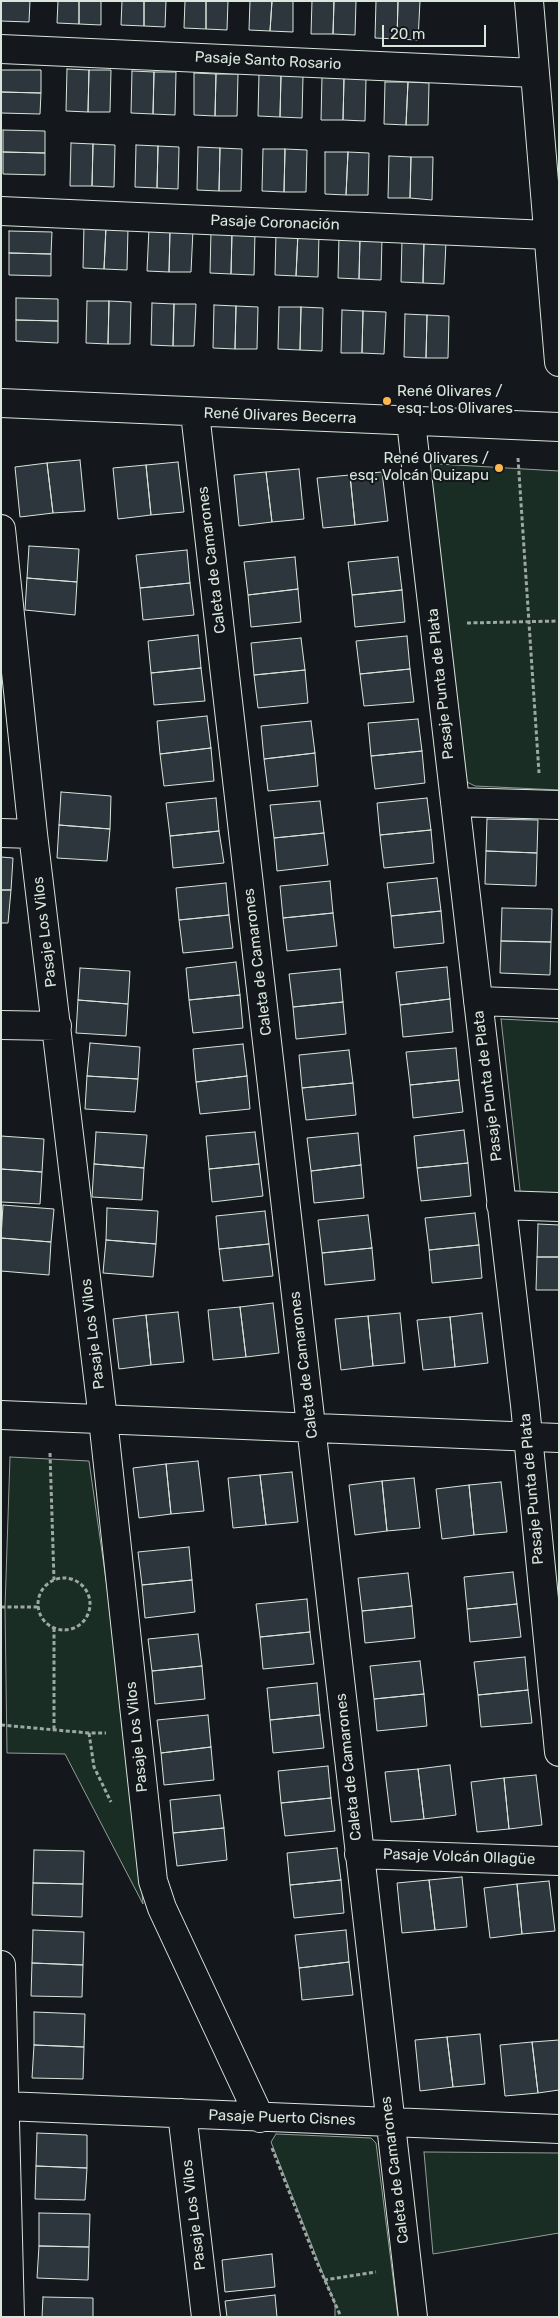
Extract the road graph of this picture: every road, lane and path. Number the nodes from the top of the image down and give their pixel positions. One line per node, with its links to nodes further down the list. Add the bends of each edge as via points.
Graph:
1 (529, 1): 3 (street)
2 (1, 50): 3 (street, Pasaje Santo Rosario)
3 (535, 73): 5 (street)
4 (1, 211): 5 (street, Pasaje Coronación)
5 (548, 235): 6 (street)
6 (559, 362)
7 (1, 403): 8 (street, René Olivares Becerra)
8 (195, 413): 9 (street, René Olivares Becerra); 29 (street, Caleta de Camarones)
9 (411, 422): 10 (street, René Olivares Becerra); 15 (street, Pasaje Punta de Plata)
10 (516, 425): 11 (street, René Olivares Becerra); 14 (path)
11 (559, 427)
12 (1, 529): 16 (street, Pasaje Los Vilos)
13 (559, 621): 14 (path)
14 (528, 622): 15 (path); 18 (path)
15 (434, 623): 17 (street, Pasaje Punta de Plata)
16 (7, 631): 20 (street, Pasaje Los Vilos)
17 (455, 802): 18 (street); 21 (street, Pasaje Punta de Plata)
18 (550, 804)
19 (1, 833): 20 (street)
20 (33, 834): 24 (street, Pasaje Los Vilos)
21 (478, 1001): 22 (street); 25 (street, Pasaje Punta de Plata)
22 (559, 1004)
23 (1, 1025): 24 (street)
24 (56, 1026): 28 (street, Pasaje Los Vilos)
25 (501, 1205): 26 (street); 30 (street, Pasaje Punta de Plata)
26 (559, 1207)
27 (1, 1415): 28 (street)
28 (103, 1419): 29 (street); 40 (street, Pasaje Los Vilos)
29 (311, 1428): 30 (street); 44 (street, Caleta de Camarones)
30 (528, 1437): 31 (street); 37 (street, Pasaje Punta de Plata)
31 (559, 1438)
32 (50, 1453): 33 (path)
33 (54, 1580): 35 (path, via 41,1591); 36 (path, via 72,1579 79,1583 85,1588 90,1604 89,1612 79,1625 72,1629)
34 (1, 1607): 35 (path)
35 (38, 1607): 36 (path, via 41,1617)
36 (54, 1628): 39 (path)
37 (554, 1665): 42 (street, Pasaje Punta de Plata)
38 (1, 1725): 39 (path)
39 (54, 1730): 41 (path)
40 (136, 1732): 41 (path); 50 (street, Pasaje Los Vilos, via 153,1880 162,1908)
41 (88, 1733): 43 (path, via 94,1767)
42 (559, 1752)
43 (114, 1809)
44 (359, 1854): 45 (street, Pasaje Volcán Ollagüe); 51 (street, Caleta de Camarones)
45 (559, 1861)
46 (1, 1965): 47 (street)
47 (2, 2050): 48 (street)
48 (5, 2106): 49 (street, Pasaje Puerto Cisnes); 53 (street)
49 (182, 2113): 50 (street, Pasaje Puerto Cisnes); 57 (street, Pasaje Los Vilos)
50 (260, 2118): 51 (street, Pasaje Puerto Cisnes); 55 (path)
51 (390, 2122): 52 (street, Pasaje Puerto Cisnes); 54 (street, Caleta de Camarones)
52 (559, 2129)
53 (5, 2246): 56 (street)
54 (406, 2267): 55 (path); 59 (street, Caleta de Camarones)
55 (324, 2280): 58 (path)
56 (10, 2317)
57 (206, 2317)
58 (341, 2317)
59 (413, 2317)

